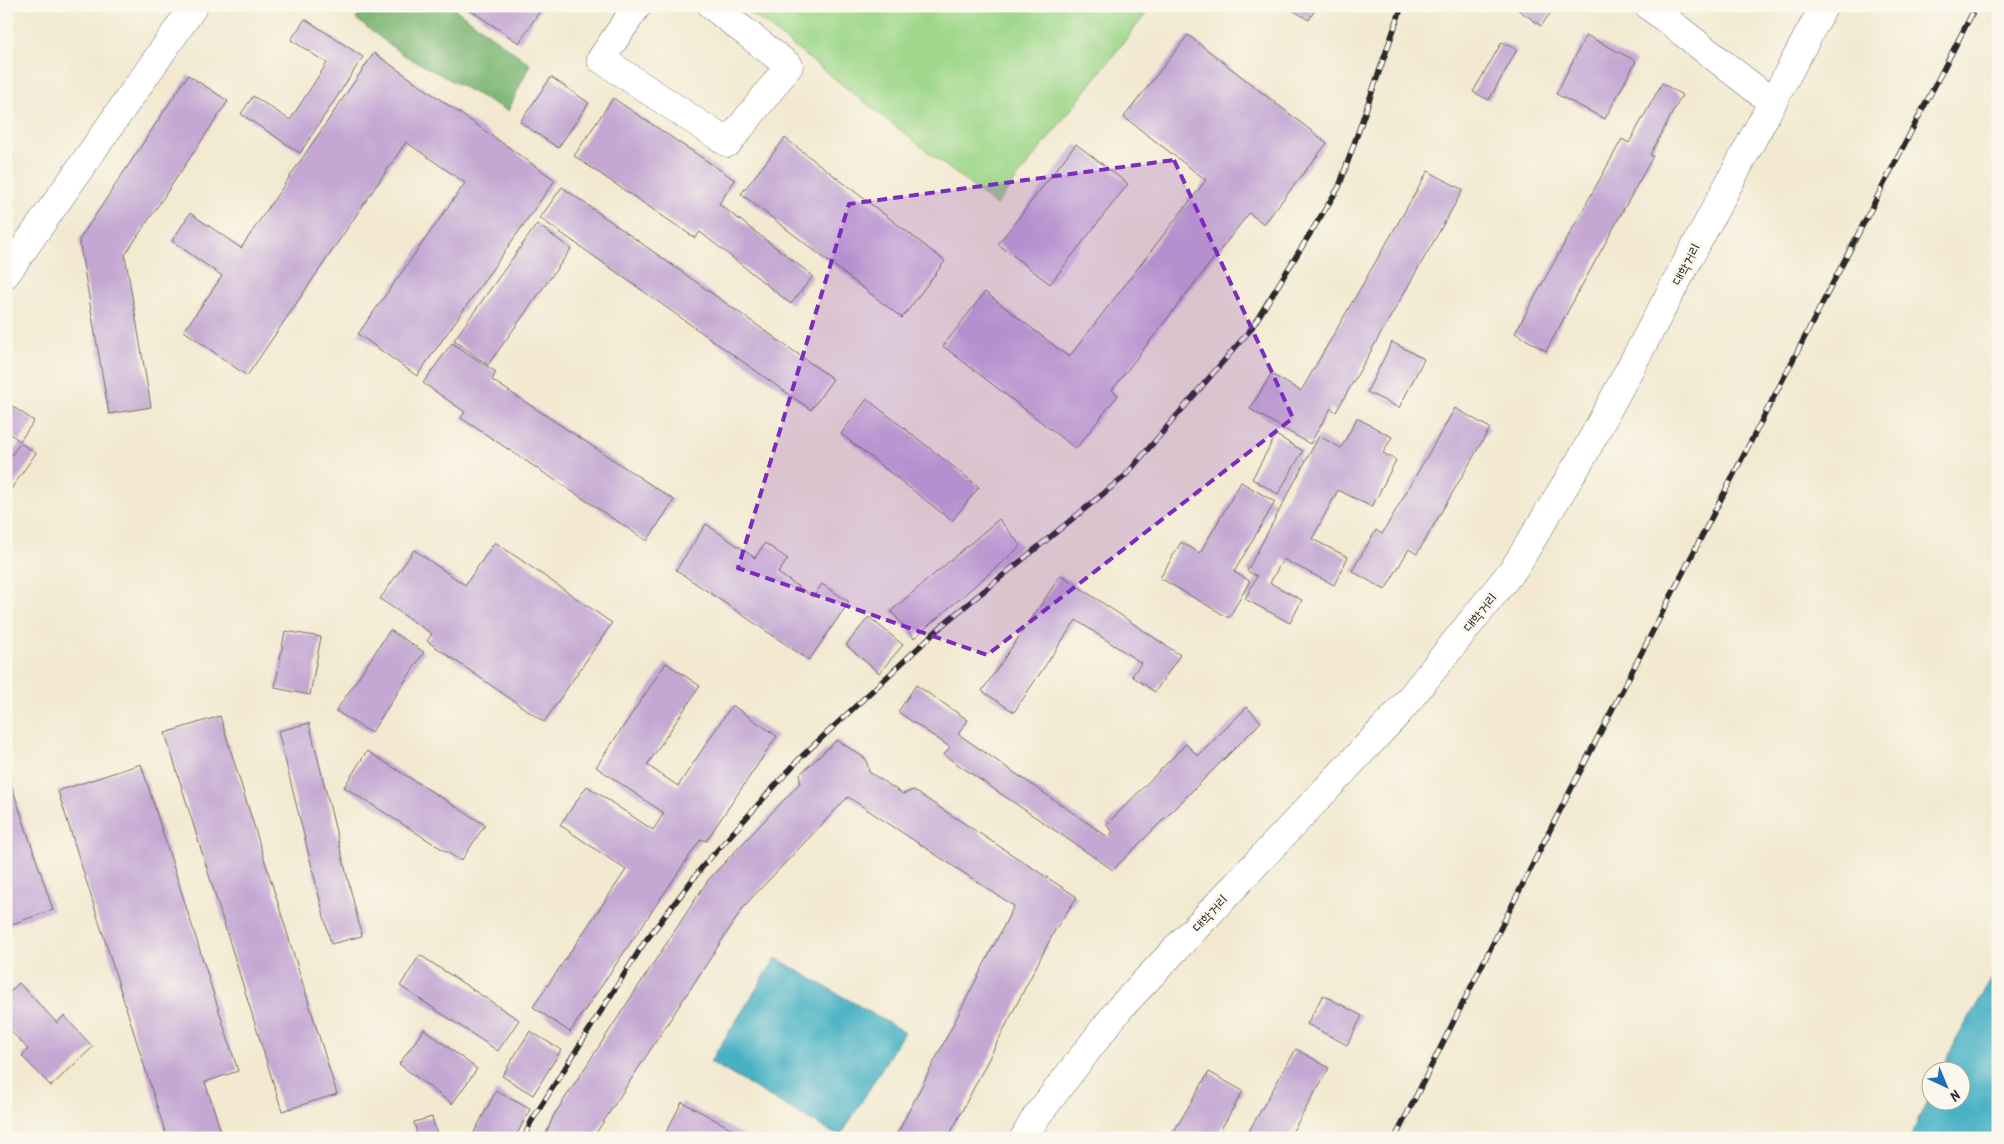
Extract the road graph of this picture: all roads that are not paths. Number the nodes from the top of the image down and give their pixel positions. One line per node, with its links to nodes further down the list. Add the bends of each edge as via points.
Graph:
1 (194, 6): 7 (main road)
2 (637, 6): 3 (main road, via 601,59 728,144 789,66)
3 (712, 6)
4 (1649, 6): 6 (main road)
5 (1824, 6): 6 (main road, 대학거리)
6 (1772, 102): 8 (main road, 대학거리, via 1584,454 1515,567 1399,712 1120,1008 1036,1116)
7 (6, 274)
8 (1024, 1138)

